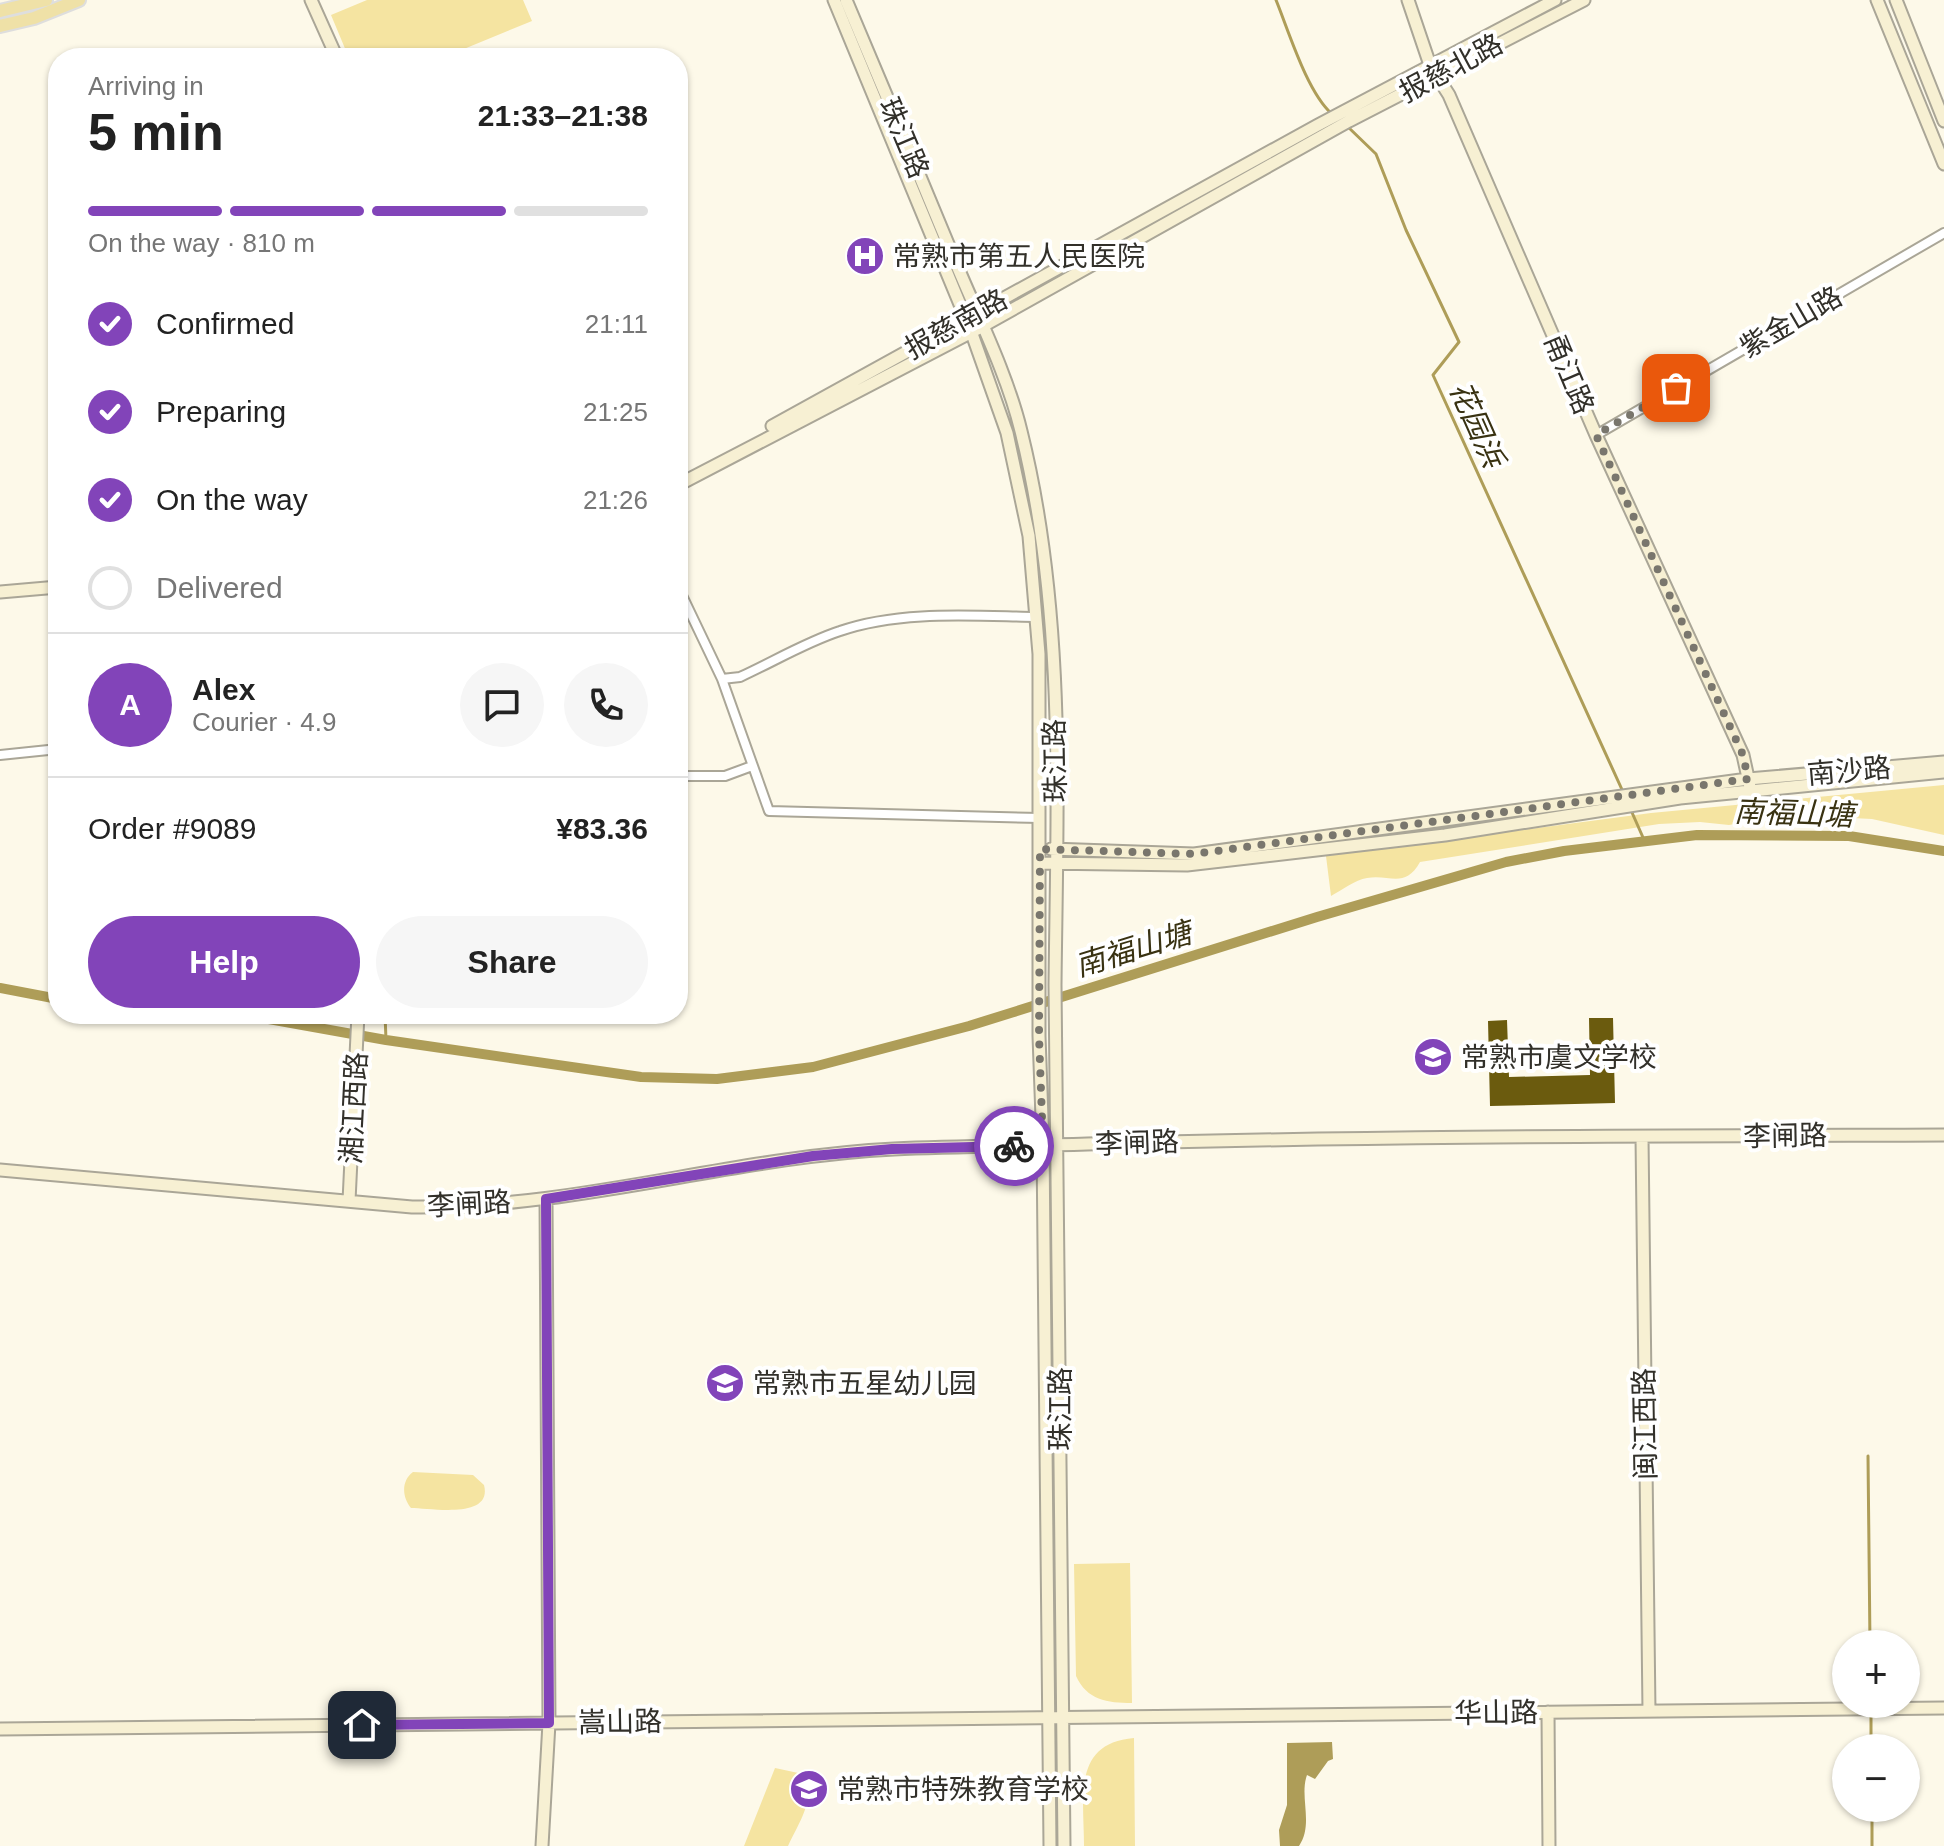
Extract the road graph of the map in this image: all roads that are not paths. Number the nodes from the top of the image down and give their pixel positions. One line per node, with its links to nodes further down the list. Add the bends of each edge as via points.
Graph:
1 (46, 0): 11 (main road)
2 (79, 0): 12 (main road)
3 (311, 0): 13 (main road)
4 (834, 0): 21 (main road, 珠江路)
5 (846, 0): 21 (main road, 珠江路)
6 (1408, 0): 14 (main road, 甬江路)
7 (1555, 0): 14 (main road, 报慈北路)
8 (1584, 0): 15 (main road, 报慈北路)
9 (1877, 0): 19 (main road)
10 (1896, 0): 17 (main road)
11 (0, 11)
12 (0, 26)
13 (333, 48)
14 (1430, 65): 15 (main road, 甬江路); 16 (main road, 报慈北路)
15 (1437, 76): 16 (main road, 报慈北路); 23 (main road, 甬江路)
16 (1348, 115): 18 (main road, 报慈北路)
17 (1944, 121)
18 (1319, 131): 21 (main road, 报慈南路); 22 (main road, 报慈南路)
19 (1944, 164)
20 (1944, 233): 23 (street, 紫金山路)
21 (971, 315): 22 (main road, 珠江路); 24 (main road, 报慈南路)
22 (977, 329): 25 (main road, 报慈南路); 29 (main road, 珠江路, via 1029,536); 41 (main road, 珠江路, via 1021,428 1043,534 1053,653)
23 (1596, 435): 37 (main road, 甬江路, via 1743,755)
24 (688, 472)
25 (688, 480)
26 (48, 588): 27 (main road)
27 (0, 592)
28 (688, 608): 30 (street)
29 (1036, 617): 30 (street, via 937,617 841,630 740,677); 39 (main road, 珠江路)
30 (722, 679): 34 (street)
31 (48, 750): 32 (street)
32 (0, 755)
33 (1944, 762): 37 (main road, 南沙路)
34 (752, 766): 36 (street, via 725,776); 39 (street, via 769,811)
35 (1944, 772): 37 (main road, 南沙路)
36 (688, 776)
37 (1750, 785): 38 (main road, 南沙路)
38 (1618, 803): 41 (main road, 南沙路, via 1194,854); 43 (main road, 南沙路, via 1445,835 1187,865)
39 (1040, 818): 40 (main road, 珠江路)
40 (1040, 849): 41 (main road, 南沙路); 42 (main road, 珠江路)
41 (1056, 849): 43 (main road, 珠江路)
42 (1041, 863): 43 (main road, 南沙路); 47 (main road, 珠江路)
43 (1057, 864): 48 (main road, 珠江路)
44 (358, 1024): 51 (main road, 湘江西路)
45 (1944, 1135): 46 (main road, 李闸路)
46 (1642, 1137): 48 (main road, 李闸路); 53 (main road, 闽江西路)
47 (1043, 1145): 48 (main road, 李闸路); 50 (main road, 李闸路, via 813,1156); 55 (main road, 珠江路)
48 (1058, 1145): 56 (main road, 珠江路)
49 (0, 1170): 51 (main road, 李闸路)
50 (546, 1199): 51 (main road, 李闸路, via 458,1207); 57 (main road)
51 (349, 1201)
52 (1944, 1708): 53 (main road, 华山路)
53 (1649, 1711): 54 (main road, 华山路)
54 (1548, 1712): 56 (main road, 华山路); 62 (main road)
55 (1047, 1717): 56 (main road, 华山路); 57 (main road, 嵩山路); 60 (main road, 珠江路)
56 (1063, 1717): 61 (main road, 珠江路)
57 (549, 1723): 58 (main road, 嵩山路); 59 (main road)
58 (0, 1729)
59 (542, 1846)
60 (1050, 1846)
61 (1064, 1846)
62 (1549, 1846)

